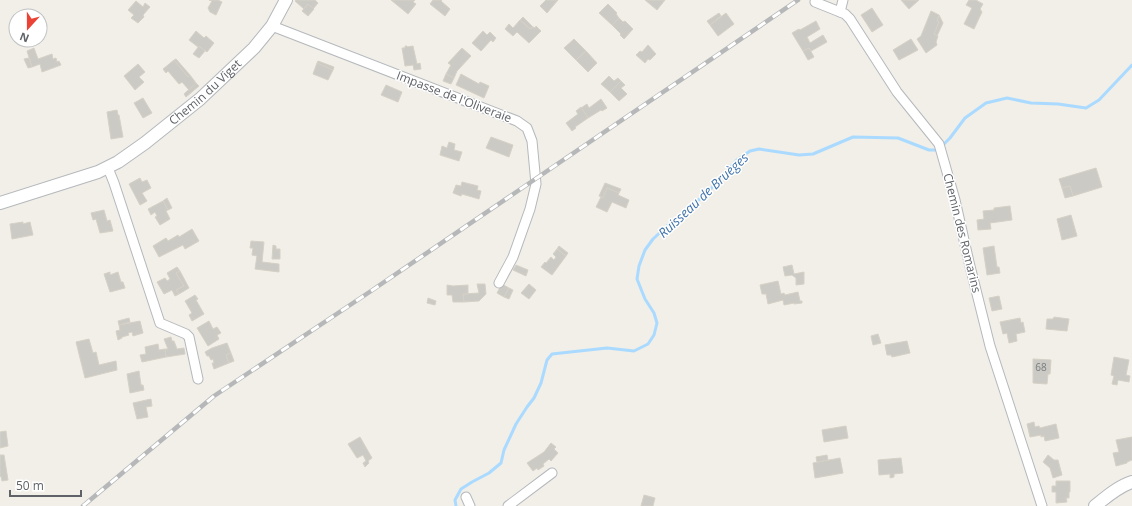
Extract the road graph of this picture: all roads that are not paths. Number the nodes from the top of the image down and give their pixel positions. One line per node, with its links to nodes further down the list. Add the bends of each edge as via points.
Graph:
1 (286, 0): 5 (street, Chemin du Viget)
2 (843, 0): 4 (street)
3 (815, 2): 4 (street, Chemin des Romarins)
4 (840, 12): 15 (street, Chemin des Romarins, via 850,19 897,92 940,144 990,346)
5 (272, 26): 6 (street, Chemin du Viget, via 254,48 200,99 145,143); 8 (street, Impasse de l'Oliveraie, via 517,121 527,128 532,141 536,184 513,257)
6 (108, 168): 7 (street, Chemin du Viget); 9 (street, via 160,323 189,337)
7 (0, 203)
8 (499, 282)
9 (198, 379)
10 (552, 473): 14 (street)
11 (1132, 482): 16 (street, via 1117,489)
12 (466, 498): 13 (street)
13 (470, 506)
14 (508, 506)
15 (1042, 506)
16 (1096, 506)

